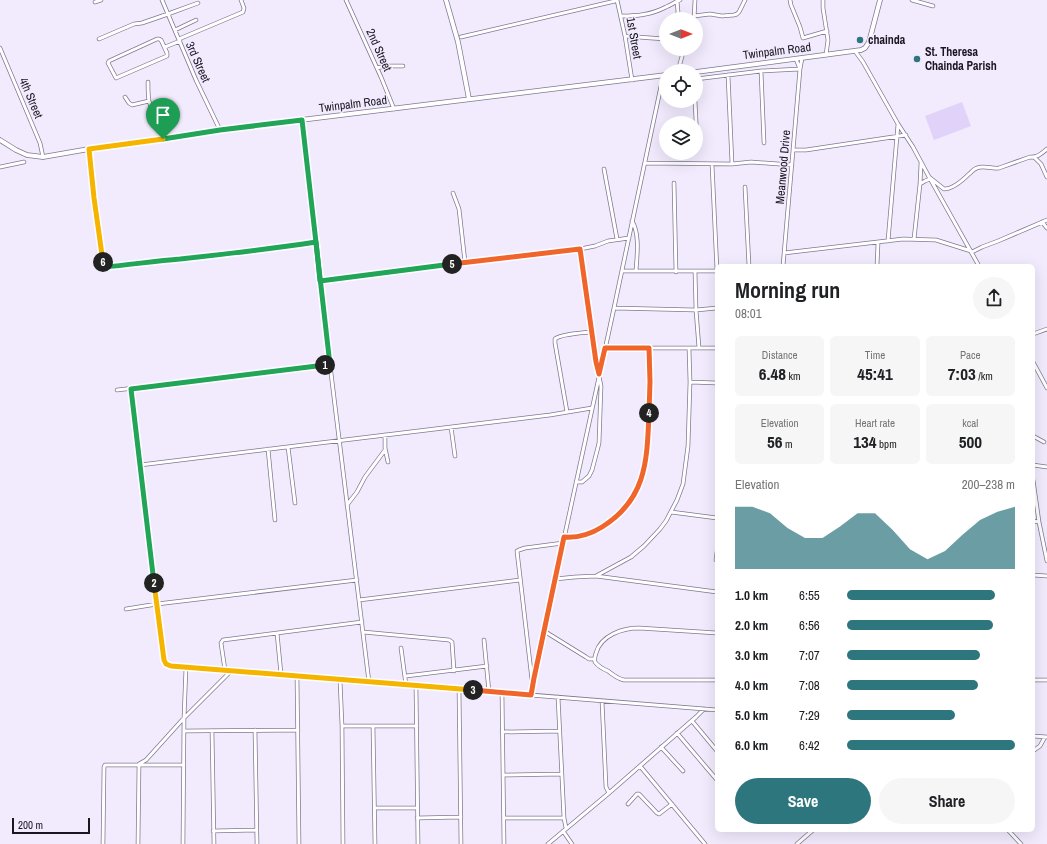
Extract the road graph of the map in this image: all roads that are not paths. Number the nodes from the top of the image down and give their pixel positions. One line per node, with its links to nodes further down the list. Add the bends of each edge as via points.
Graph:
1 (101, 0): 14 (street)
2 (162, 0): 19 (street, 3rd Street)
3 (241, 0): 29 (street, via 243,12)
4 (346, 0): 37 (street, 2nd Street)
5 (446, 0): 48 (main road, via 458,42)
6 (616, 0): 21 (street, 1st Street); 26 (street)
7 (695, 0): 18 (street)
8 (746, 0): 20 (street, via 737,14)
9 (790, 0): 24 (street, via 803,38)
10 (823, 0): 24 (street)
11 (880, 0): 32 (main road, Twinpalm Road, via 869,42 865,48)
12 (912, 0): 16 (street)
13 (677, 1): 17 (street); 21 (street, via 648,14)
14 (95, 2)
15 (198, 3): 19 (street)
16 (934, 6)
17 (678, 12)
18 (694, 12)
19 (168, 14): 23 (street, 3rd Street); 28 (street, via 134,24)
20 (703, 15)
21 (621, 16): 25 (street, 1st Street)
22 (196, 20): 23 (street)
23 (175, 30): 29 (street, 3rd Street)
24 (827, 31): 33 (street)
25 (625, 36): 27 (street); 44 (street, 1st Street)
26 (461, 37)
27 (659, 38)
28 (99, 39)
29 (179, 40): 30 (street); 53 (street, 3rd Street)
30 (165, 47): 30 (street, via 159,39 110,60 108,62 114,77 117,78 167,56)
31 (0, 48): 62 (street, 4th Street)
32 (855, 51): 33 (main road, Twinpalm Road); 52 (street)
33 (826, 55): 34 (main road, Twinpalm Road)
34 (802, 58): 35 (main road, Twinpalm Road); 38 (street, Meanwood Drive)
35 (796, 59): 38 (street); 39 (main road, Twinpalm Road)
36 (403, 66): 37 (street)
37 (377, 68): 50 (street, 2nd Street)
38 (800, 69): 40 (street); 61 (street, Meanwood Drive)
39 (703, 71)
40 (761, 71): 41 (street); 58 (street)
41 (728, 75): 43 (street); 68 (street)
42 (659, 76): 44 (main road, Twinpalm Road)
43 (703, 78)
44 (632, 80): 48 (main road, Twinpalm Road)
45 (148, 82): 49 (street)
46 (659, 96): 65 (street)
47 (125, 97): 49 (street, via 132,105)
48 (469, 100): 50 (main road, Twinpalm Road)
49 (149, 101): 56 (street)
50 (394, 109): 51 (main road, Twinpalm Road)
51 (302, 120): 53 (main road, Twinpalm Road); 87 (street)
52 (898, 124): 54 (street); 55 (street)
53 (220, 130): 56 (main road, Twinpalm Road)
54 (906, 135): 55 (street); 66 (street)
55 (897, 136): 61 (street); 86 (street)
56 (163, 139): 59 (main road, Twinpalm Road)
57 (0, 140): 62 (main road, Twinpalm Road, via 27,155)
58 (764, 143)
59 (89, 149): 62 (main road, Twinpalm Road); 87 (street, via 104,267)
60 (1047, 149): 63 (street)
61 (793, 150): 69 (street, Meanwood Drive)
62 (43, 157)
63 (1034, 158): 72 (street, via 1030,157 995,169 977,168 946,189); 73 (street)
64 (24, 162): 70 (street)
65 (645, 163): 67 (street); 80 (street)
66 (921, 163): 72 (street); 76 (street)
67 (712, 164): 68 (street); 93 (street)
68 (732, 164): 69 (street, via 751,162)
69 (792, 165): 91 (street, Meanwood Drive)
70 (0, 167)
71 (604, 169): 84 (street)
72 (928, 175): 74 (street)
73 (1047, 177)
74 (930, 179): 76 (street); 90 (street)
75 (674, 183): 102 (street)
76 (920, 184): 85 (street)
77 (745, 186): 94 (street)
78 (453, 193): 92 (street, via 458,209)
79 (1047, 220): 81 (street)
80 (632, 221): 83 (street); 99 (street, via 637,234)
81 (1042, 222): 82 (street); 90 (street)
82 (1047, 228)
83 (628, 238): 84 (street); 98 (street)
84 (617, 239): 89 (street)
85 (914, 239): 86 (street); 90 (street, via 936,240)
86 (888, 241): 88 (street)
87 (316, 242): 103 (street)
88 (878, 243): 91 (street); 96 (street)
89 (580, 249): 92 (street); 108 (street)
90 (971, 252): 97 (street)
91 (784, 253): 95 (street, Meanwood Drive)
92 (464, 262): 103 (street)
93 (717, 264)
94 (749, 264)
95 (783, 264)
96 (877, 264)
97 (978, 264)
98 (622, 271): 99 (street); 104 (street)
99 (636, 271): 102 (street)
100 (695, 271): 101 (street); 102 (street); 106 (street)
101 (715, 271)
102 (676, 272)
103 (320, 281): 115 (street)
104 (614, 308): 106 (street); 110 (street)
105 (715, 308): 106 (street)
106 (696, 310): 113 (street)
107 (1047, 328): 109 (street)
108 (591, 332): 117 (street); 124 (street, via 562,335 555,339)
109 (1035, 333)
110 (605, 348): 111 (street); 117 (street)
111 (649, 348): 112 (street); 147 (street, via 648,440 644,468 636,490 627,506 612,521 585,535)
112 (689, 348): 113 (street); 118 (street)
113 (699, 348): 114 (street)
114 (715, 348)
115 (330, 365): 121 (street); 128 (street)
116 (1035, 366): 120 (street)
117 (599, 374): 123 (street); 138 (street, via 601,386 597,456 589,476 584,482)
118 (690, 382): 119 (street); 142 (street, via 686,464 681,492)
119 (715, 383)
120 (1047, 388)
121 (131, 389): 122 (street); 135 (street)
122 (117, 390)
123 (592, 408): 124 (street); 138 (street)
124 (567, 412): 125 (street)
125 (451, 427): 126 (street); 133 (street)
126 (384, 435): 128 (street); 132 (street)
127 (1035, 437): 129 (street)
128 (340, 440): 130 (street); 141 (street)
129 (1044, 442)
130 (288, 447): 131 (street); 140 (street)
131 (268, 449): 135 (street); 144 (street)
132 (385, 450): 134 (street); 141 (street)
133 (455, 456)
134 (388, 462)
135 (140, 465): 158 (street)
136 (1035, 466): 137 (street)
137 (1047, 467)
138 (576, 482): 147 (street)
139 (1035, 500): 146 (street)
140 (295, 503)
141 (348, 505): 153 (street)
142 (671, 512): 143 (street); 151 (street, via 660,529 639,552)
143 (715, 518)
144 (275, 520)
145 (1035, 522): 146 (street)
146 (1039, 522): 149 (street)
147 (564, 537): 148 (street)
148 (563, 543): 154 (street, via 517,551); 155 (street)
149 (1047, 562)
150 (1035, 575): 152 (street)
151 (596, 576): 155 (street); 156 (street)
152 (1047, 576)
153 (357, 580): 157 (street); 158 (street)
154 (520, 580): 157 (street); 182 (street)
155 (555, 580): 161 (street)
156 (715, 592)
157 (359, 600): 160 (street)
158 (157, 604): 159 (street); 169 (street, via 165,662 171,666)
159 (126, 609)
160 (362, 622): 162 (street); 163 (street)
161 (544, 631): 167 (street, via 586,658); 182 (street)
162 (363, 632): 172 (street, via 450,640); 180 (street)
163 (277, 633): 170 (street, via 223,640 221,643); 173 (street)
164 (715, 633): 167 (street, via 627,629 612,634 601,643)
165 (484, 640): 168 (street)
166 (401, 648): 175 (street)
167 (594, 659): 177 (street, via 600,666 624,680)
168 (487, 666): 172 (street); 185 (street)
169 (186, 667): 170 (street); 192 (street)
170 (224, 670): 171 (street)
171 (231, 670): 173 (street); 192 (street)
172 (454, 671): 175 (street)
173 (281, 674): 174 (street)
174 (298, 676): 176 (street); 198 (street)
175 (406, 676): 181 (street)
176 (340, 680): 180 (street); 194 (street)
177 (715, 680)
178 (1035, 680): 179 (street)
179 (1047, 680)
180 (369, 682): 181 (street)
181 (406, 685): 183 (street)
182 (533, 685): 187 (street)
183 (416, 686): 184 (street); 196 (street)
184 (458, 689): 185 (street); 221 (street)
185 (489, 692): 186 (street)
186 (502, 693): 187 (street); 202 (street)
187 (531, 695): 188 (street)
188 (558, 697): 189 (street); 201 (street)
189 (602, 701): 190 (street); 216 (street, via 606,787)
190 (704, 709): 191 (street); 193 (street)
191 (715, 710)
192 (184, 718): 199 (street); 209 (street)
193 (692, 721): 203 (street); 207 (street)
194 (342, 726): 195 (street); 236 (street)
195 (373, 726): 196 (street); 219 (street)
196 (417, 726): 220 (street)
197 (256, 730): 198 (street); 200 (street); 225 (street)
198 (298, 730): 235 (street)
199 (184, 731): 200 (street); 210 (street)
200 (212, 731): 227 (street)
201 (560, 731): 202 (street); 213 (street)
202 (502, 732): 214 (street)
203 (677, 733): 206 (street); 215 (street)
204 (1035, 736): 205 (street)
205 (1046, 737): 208 (street)
206 (661, 747): 211 (street); 212 (street)
207 (715, 749)
208 (1035, 750)
209 (140, 764): 210 (street); 230 (street, via 104,766); 231 (street)
210 (184, 765): 232 (street)
211 (640, 766): 216 (street); 218 (street)
212 (683, 771)
213 (562, 774): 214 (street); 224 (street)
214 (503, 775): 223 (street)
215 (715, 778)
216 (609, 793): 226 (street)
217 (628, 804): 218 (street, via 638,794 659,814)
218 (672, 804): 243 (street)
219 (375, 808): 220 (street); 237 (street)
220 (417, 808): 222 (street)
221 (461, 817): 222 (street); 239 (street)
222 (418, 818): 238 (street)
223 (504, 818): 224 (street); 240 (street)
224 (564, 818): 226 (street)
225 (256, 830): 227 (street); 234 (street)
226 (564, 830): 241 (street); 242 (street)
227 (213, 831): 233 (street)
228 (811, 832): 244 (street)
229 (1010, 832): 245 (street)
230 (103, 844)
231 (138, 844)
232 (183, 844)
233 (214, 844)
234 (257, 844)
235 (299, 844)
236 (343, 844)
237 (375, 844)
238 (418, 844)
239 (461, 844)
240 (504, 844)
241 (548, 844)
242 (572, 844)
243 (705, 844)
244 (797, 844)
245 (1020, 844)

